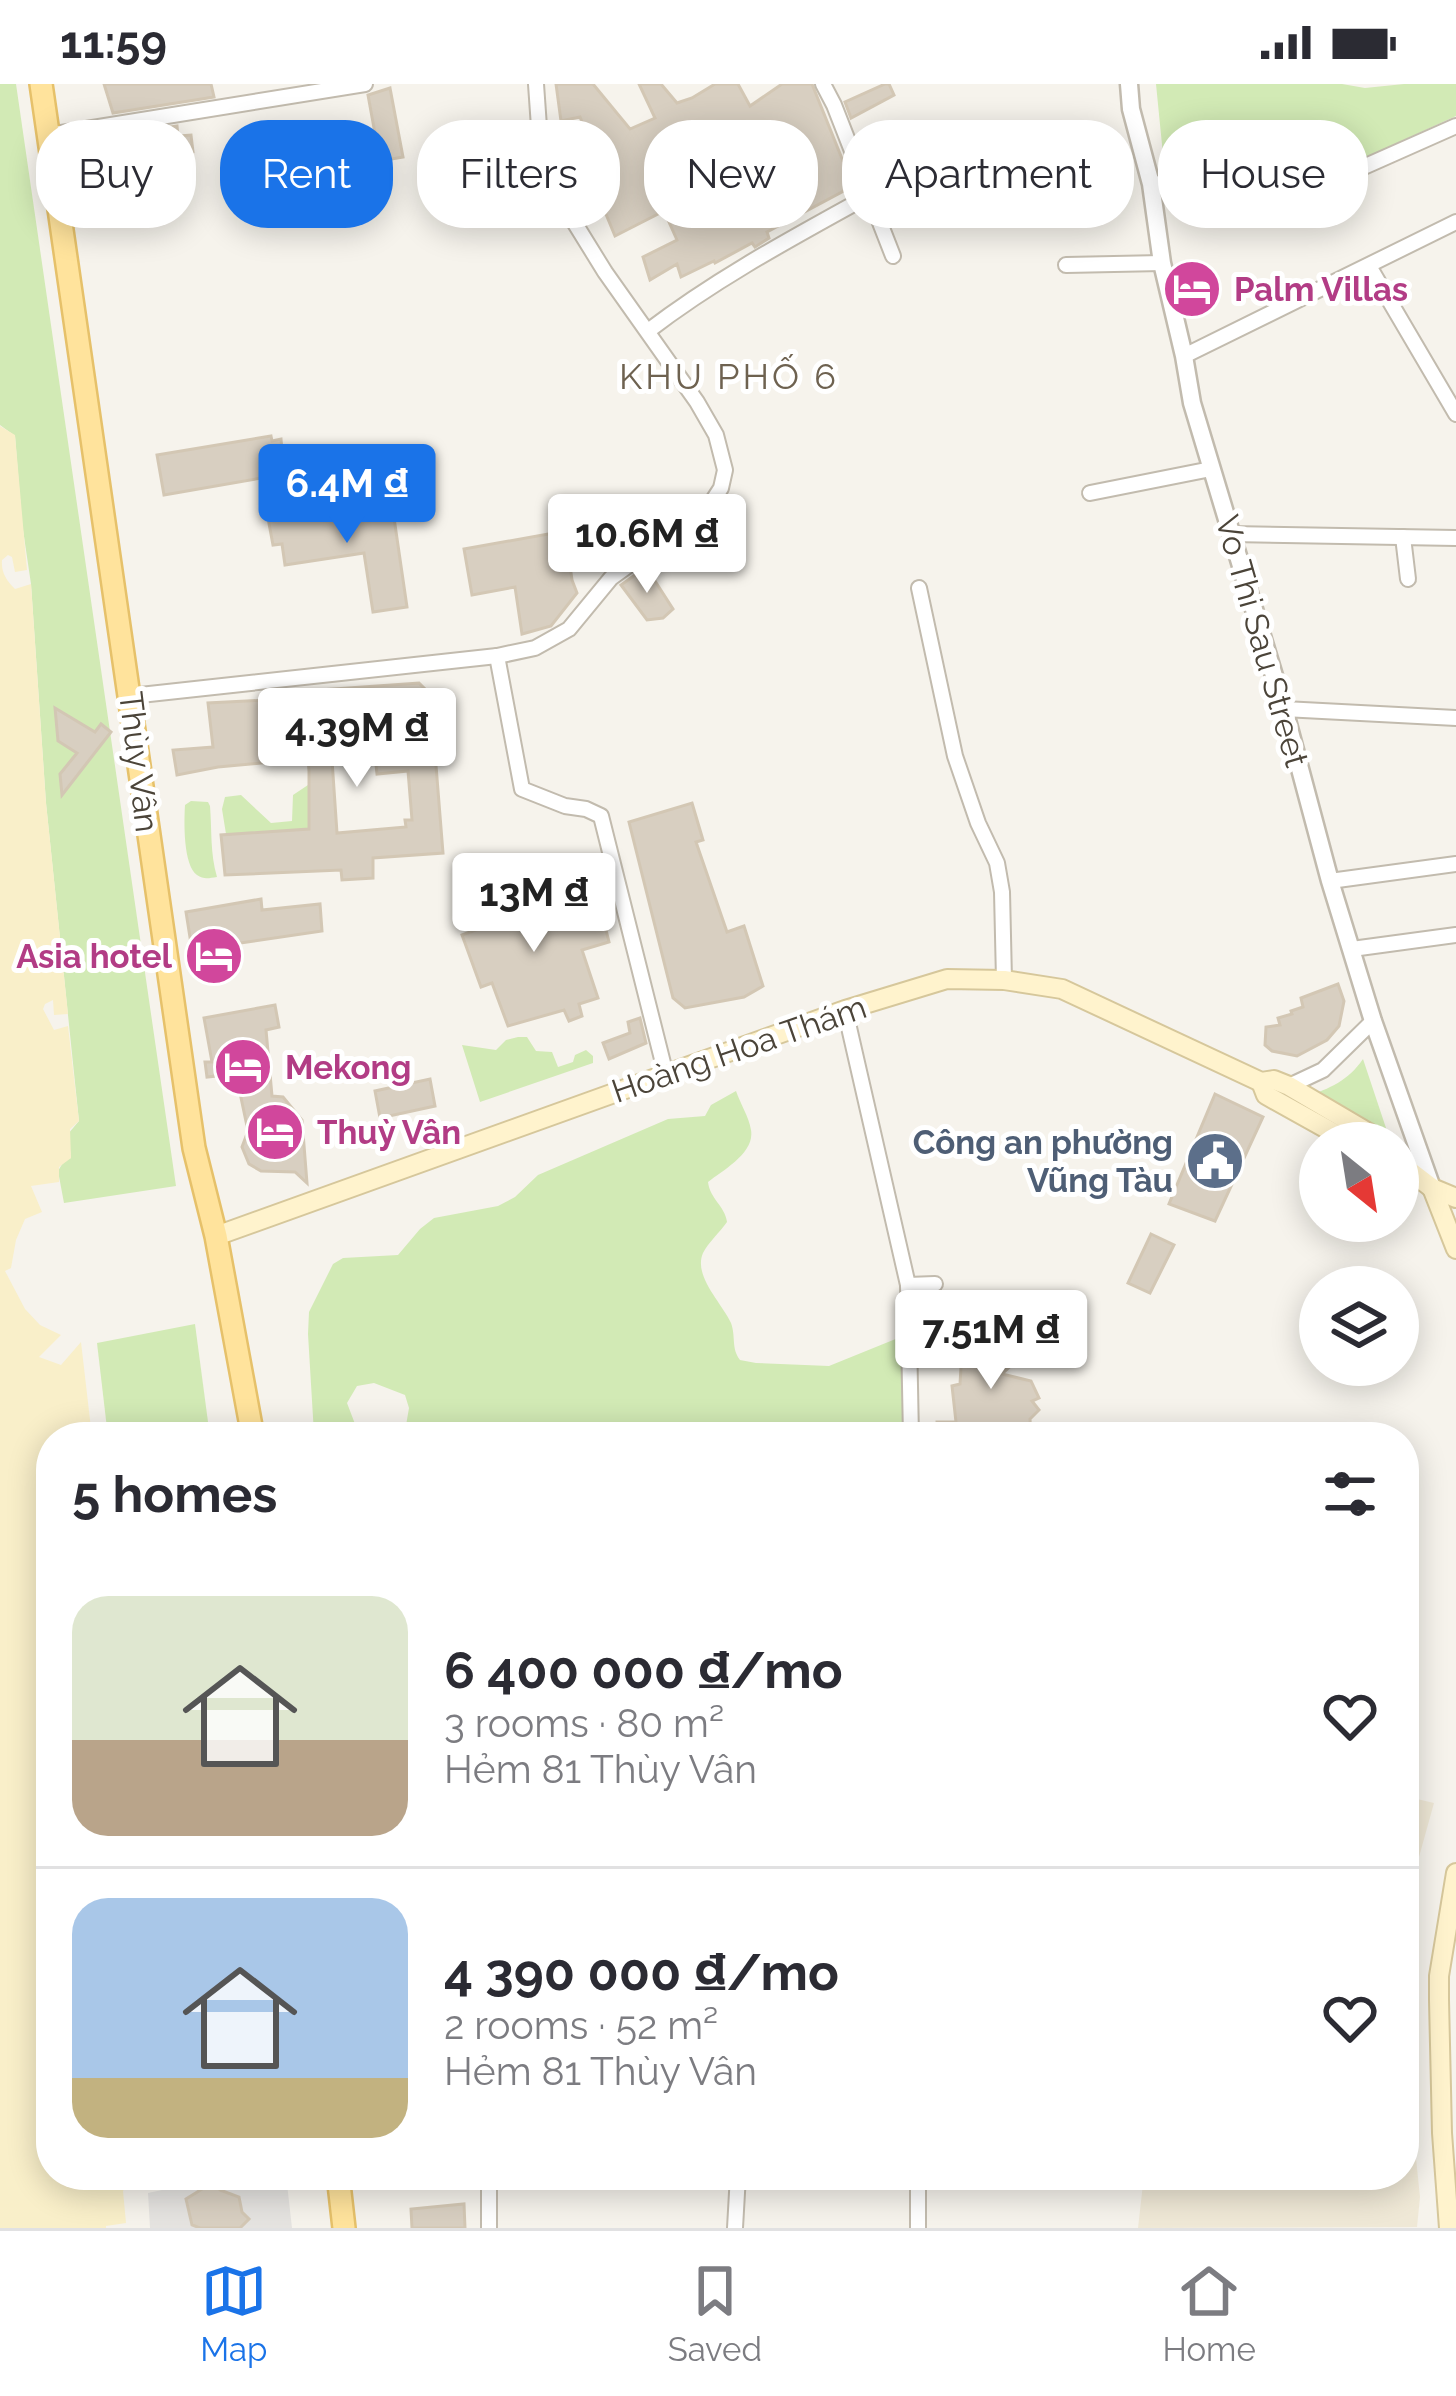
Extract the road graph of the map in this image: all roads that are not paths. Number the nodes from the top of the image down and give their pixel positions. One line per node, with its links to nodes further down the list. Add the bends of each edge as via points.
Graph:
1 (41, 84): 6 (main road, Thùy Vân)
2 (365, 84): 7 (street)
3 (536, 84): 19 (street, via 542,170)
4 (823, 84): 9 (street)
5 (1129, 84): 10 (street, Vo Thi Sau Street)
6 (47, 120)
7 (142, 120)
8 (1456, 126): 10 (street, via 1332,181)
9 (842, 129)
10 (1151, 184): 16 (street, Vo Thi Sau Street)
11 (842, 210): 19 (street)
12 (1456, 222): 18 (street)
13 (63, 228): 30 (main road, Thùy Vân)
14 (882, 228): 15 (street)
15 (892, 256)
16 (1162, 263): 17 (street); 20 (street, Vo Thi Sau Street)
17 (1066, 265)
18 (1369, 266): 20 (street); 21 (street)
19 (648, 331): 29 (street, via 716,435 722,488 690,522 611,578 569,629 535,648)
20 (1184, 356): 22 (street, Vo Thi Sau Street)
21 (1456, 414)
22 (1211, 469): 23 (street); 24 (street, Vo Thi Sau Street)
23 (1090, 493)
24 (1231, 534): 25 (street); 31 (street, Vo Thi Sau Street)
25 (1402, 537): 26 (street); 27 (street)
26 (1456, 538)
27 (1408, 579)
28 (919, 588): 37 (street, via 956,756 997,863)
29 (496, 656): 30 (street); 40 (street, via 521,789 601,816)
30 (131, 696): 48 (main road, Thùy Vân, via 194,1148)
31 (1284, 709): 32 (street); 34 (street, Vo Thi Sau Street)
32 (1456, 718)
33 (1456, 864): 34 (street)
34 (1330, 881): 36 (street, Vo Thi Sau Street)
35 (1456, 934): 36 (street)
36 (1352, 949): 39 (street, Vo Thi Sau Street)
37 (1004, 980): 38 (main road, Hoàng Hoa Thám, via 947,979); 41 (main road, Hoàng Hoa Thám, via 1062,989)
38 (845, 1010): 40 (main road, Hoàng Hoa Thám); 51 (street)
39 (1373, 1021): 42 (street, via 1323,1070); 46 (street, Vo Thi Sau Street)
40 (666, 1075): 48 (main road, Hoàng Hoa Thám)
41 (1261, 1082): 42 (main road, Hoàng Hoa Thám); 43 (main road, Hoàng Hoa Thám, via 1266,1095)
42 (1289, 1087): 44 (main road, Hoàng Hoa Thám)
43 (1314, 1122)
44 (1350, 1122)
45 (1419, 1178): 46 (main road)
46 (1432, 1188): 47 (main road); 49 (main road)
47 (1456, 1198)
48 (217, 1236): 52 (main road, Thùy Vân)
49 (1456, 1249)
50 (935, 1284): 51 (street)
51 (908, 1285): 53 (street)
52 (250, 1422)
53 (911, 1422)
54 (1456, 1873): 63 (main road, via 1439,1976)
55 (340, 2190): 59 (main road)
56 (490, 2190): 60 (street)
57 (737, 2190): 61 (street)
58 (918, 2190): 62 (street)
59 (344, 2228)
60 (489, 2228)
61 (735, 2228)
62 (918, 2228)
63 (1449, 2228)

